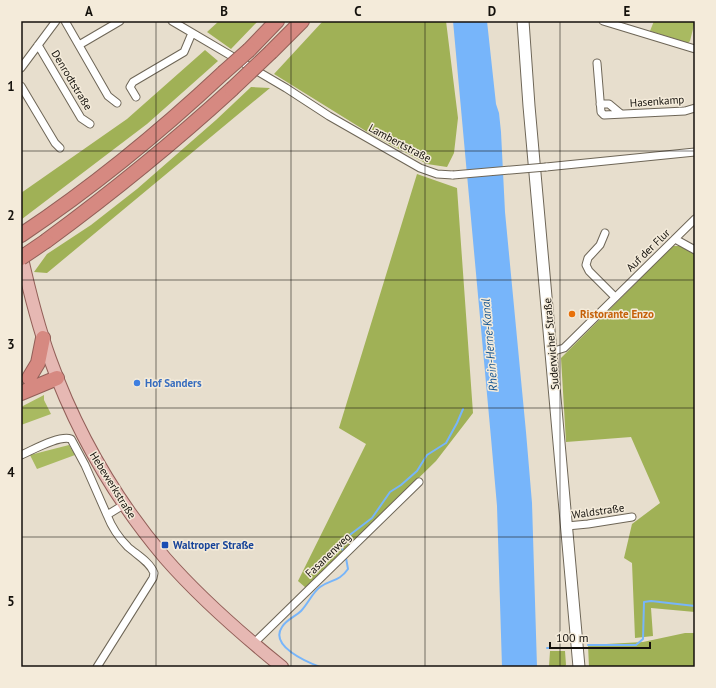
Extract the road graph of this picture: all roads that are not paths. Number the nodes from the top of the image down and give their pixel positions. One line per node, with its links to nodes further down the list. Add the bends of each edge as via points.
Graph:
1 (56, 21): 11 (street, Denrodtstraße)
2 (65, 21): 10 (street, Denrodtstraße)
3 (120, 21): 10 (street)
4 (172, 21): 9 (street, Lambertstraße)
5 (277, 21): 26 (highway, bridge, via 249,50 141,146)
6 (302, 21): 30 (highway, bridge, via 232,89 165,148 86,212)
7 (523, 21): 33 (main road, Suderwicher Straße)
8 (603, 21): 12 (street)
9 (192, 33): 16 (street, via 184,52 133,82 130,87); 23 (street, Lambertstraße, bridge, via 414,165 437,174 454,175)
10 (79, 45): 17 (street, Denrodtstraße, via 108,96)
11 (38, 46): 14 (street, Denrodtstraße); 21 (street, Denrodtstraße, via 81,118)
12 (695, 48)
13 (597, 63): 18 (street)
14 (21, 68)
15 (21, 86): 22 (street)
16 (136, 97)
17 (118, 103)
18 (600, 104): 20 (street, Hasenkamp, via 609,104); 20 (street, Hasenkamp, via 604,115)
19 (695, 108): 20 (street, Hasenkamp, via 685,111)
20 (621, 114)
21 (90, 124)
22 (60, 148)
23 (695, 152)
24 (695, 219): 27 (street, Auf der Flur)
25 (605, 233): 31 (street, via 586,265)
26 (21, 235)
27 (675, 239): 28 (street); 31 (street, Auf der Flur)
28 (695, 250)
29 (21, 254): 32 (main road, Hebewerkstraße)
30 (21, 258)
31 (615, 297): 33 (street, Auf der Flur, via 564,348)
32 (43, 338): 34 (main road, Hebewerkstraße); 35 (highway, via 38,363)
33 (551, 352): 42 (main road, Suderwicher Straße)
34 (56, 374): 35 (highway, via 49,370 43,371); 36 (highway); 39 (main road, Hebewerkstraße, via 82,433)
35 (25, 380)
36 (21, 393)
37 (21, 455): 40 (street, via 58,440 71,439)
38 (419, 482): 43 (street, Fasanenweg)
39 (125, 504): 40 (street); 43 (main road, Hebewerkstraße, via 147,536 185,580)
40 (107, 515): 44 (street, via 114,532 150,566 154,573)
41 (632, 517): 42 (street, Waldstraße)
42 (567, 526): 46 (main road, Suderwicher Straße)
43 (253, 644): 45 (main road, Hebewerkstraße)
44 (98, 667)
45 (282, 667)
46 (579, 667)

